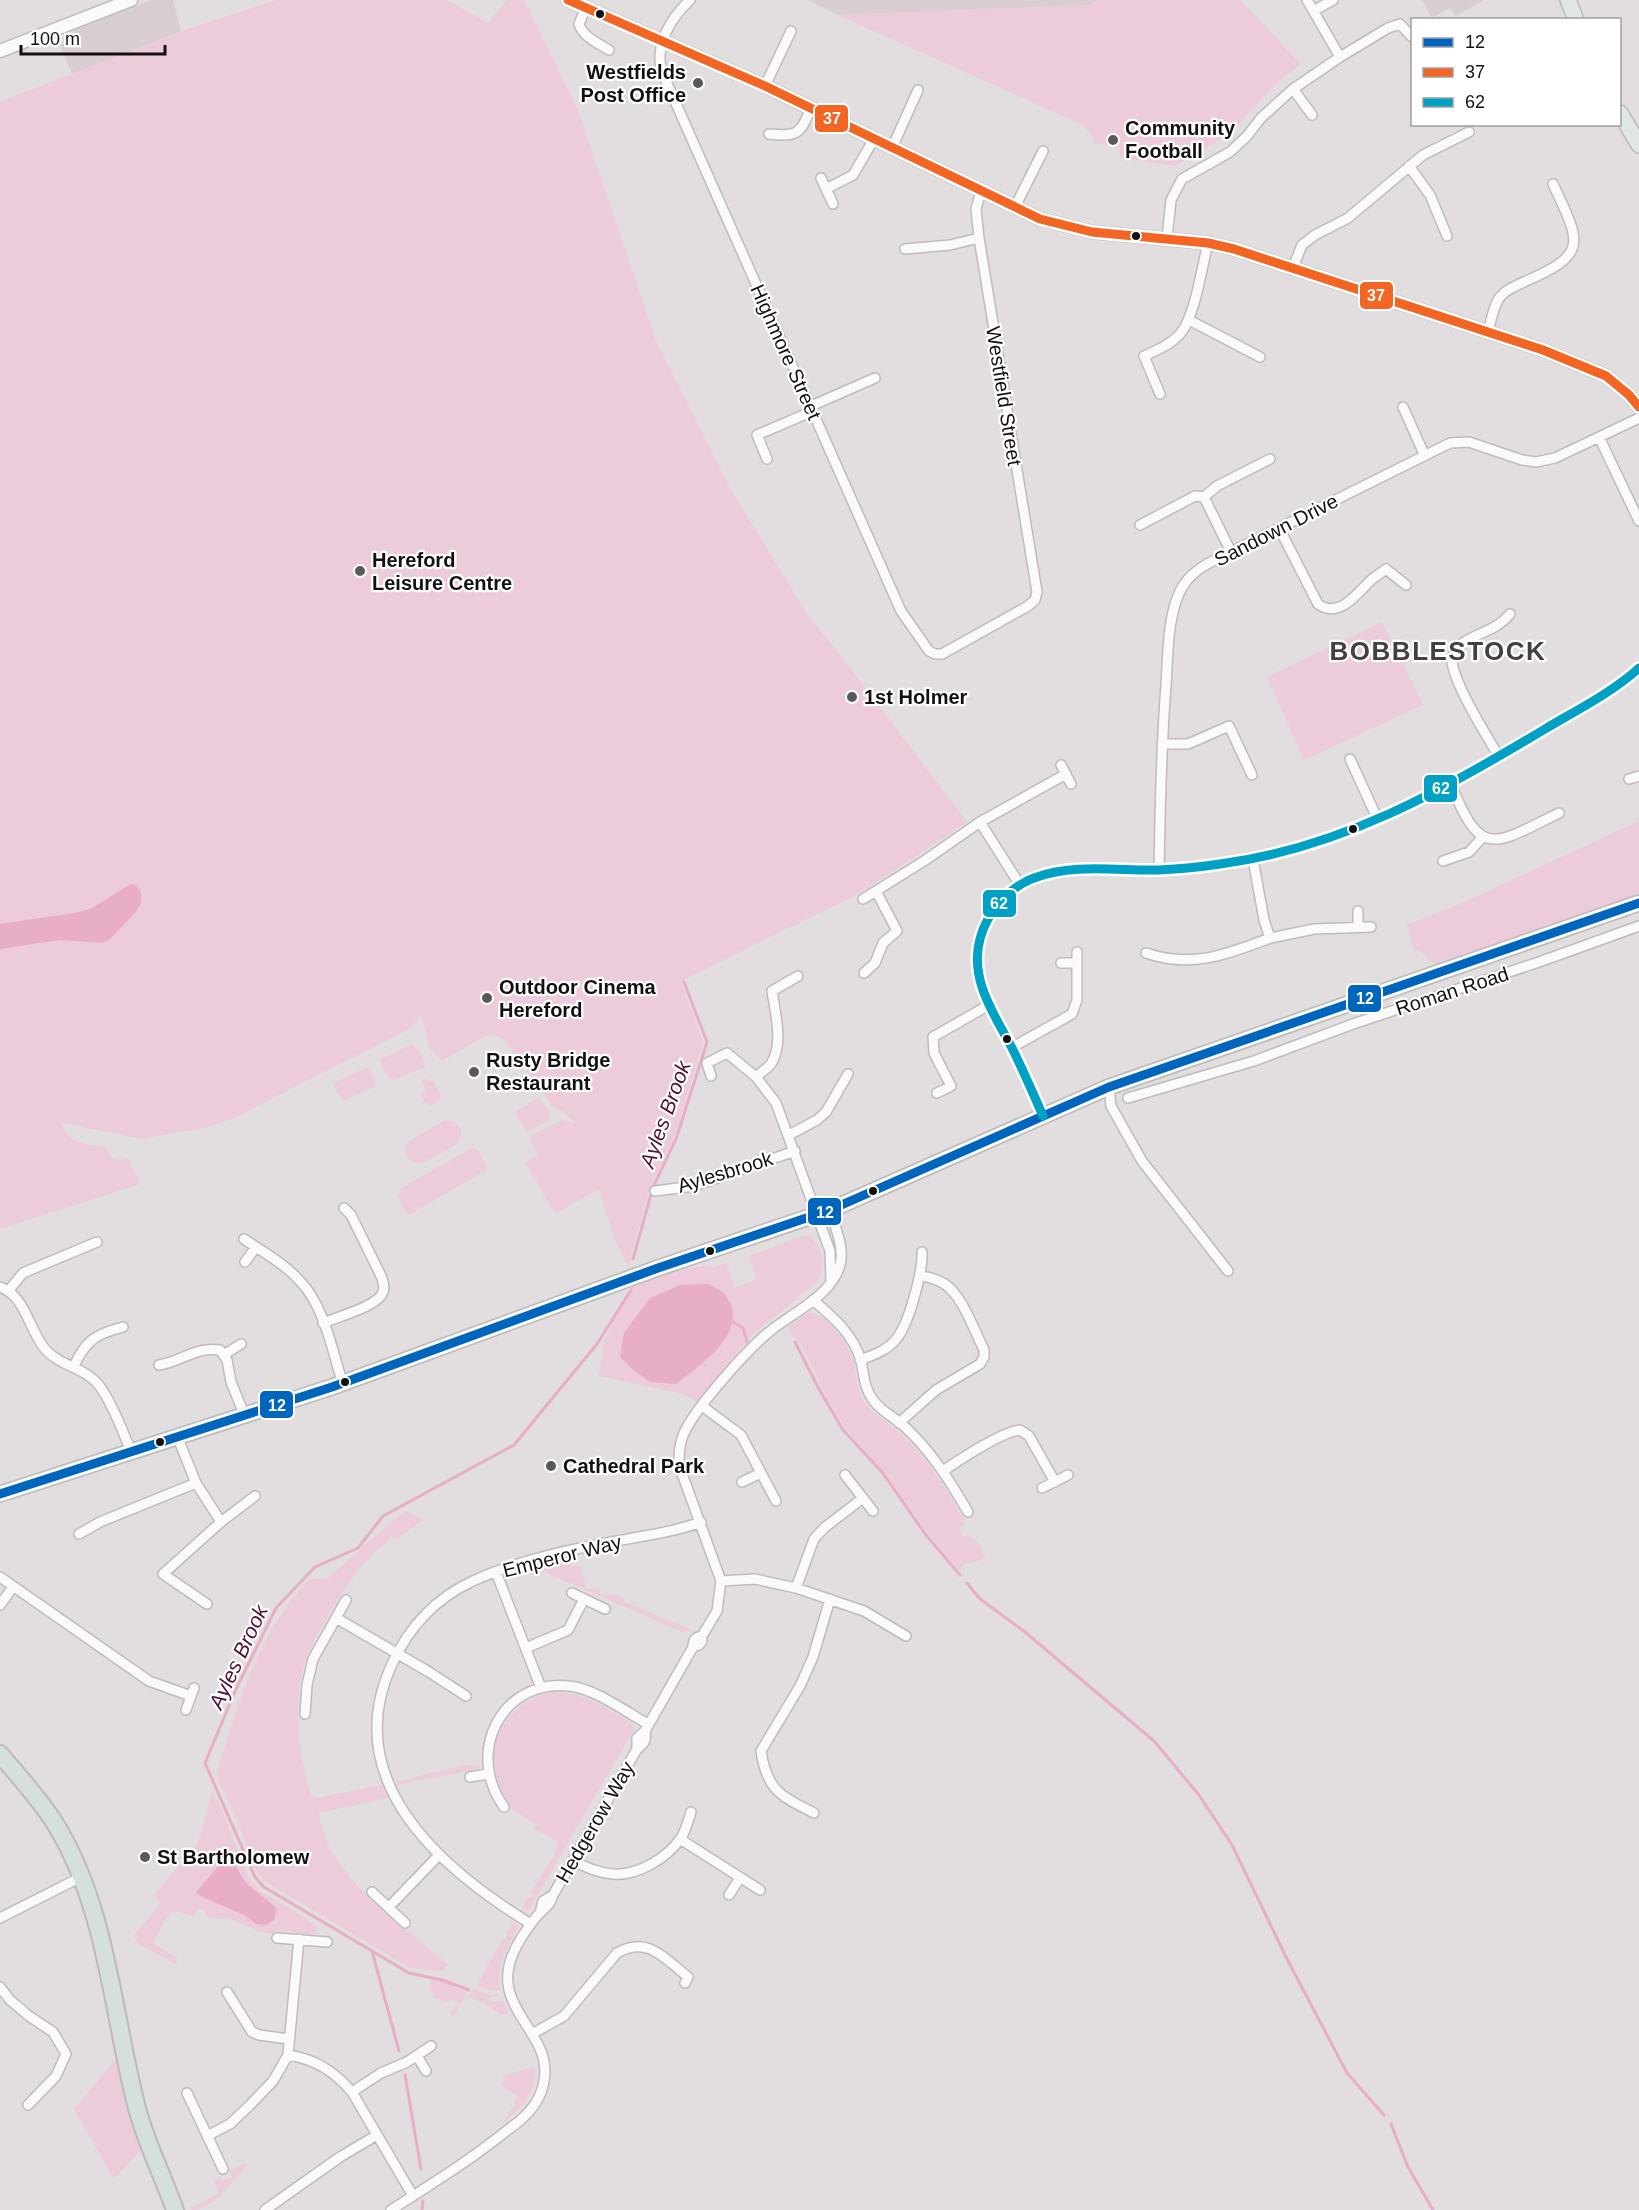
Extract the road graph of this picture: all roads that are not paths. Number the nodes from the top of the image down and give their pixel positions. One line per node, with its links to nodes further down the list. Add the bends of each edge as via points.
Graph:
1 (131, 0): 14 (street)
2 (568, 0): 7 (street)
3 (690, 0): 12 (street, via 673,17)
4 (1307, 0): 8 (street)
5 (1333, 0): 8 (street)
6 (1568, 0): 9 (main road)
7 (586, 7): 12 (street); 13 (street, via 579,24 581,30)
8 (1313, 11): 15 (street)
9 (1575, 18)
10 (791, 31): 16 (street)
11 (1411, 35): 15 (street, via 1400,24)
12 (663, 41): 16 (street); 48 (street, Highmore Street, via 659,54 662,72)
13 (609, 50)
14 (0, 51)
15 (1340, 57): 17 (street)
16 (765, 86): 19 (street)
17 (1293, 89): 20 (street); 37 (street, via 1230,152 1182,179 1171,200)
18 (918, 90): 26 (street)
19 (811, 108): 23 (street, via 796,134); 24 (street)
20 (1312, 115)
21 (1621, 115): 25 (main road)
22 (1469, 132): 28 (street)
23 (769, 134)
24 (874, 139): 26 (street); 31 (street, via 853,175)
25 (1639, 145)
26 (892, 148): 32 (street)
27 (1043, 151): 34 (street)
28 (1409, 166): 35 (street, via 1430,195); 40 (street, via 1348,218 1302,245)
29 (821, 178): 31 (street)
30 (1553, 184): 42 (street, via 1571,223 1575,243 1568,257 1551,271 1511,288 1498,300)
31 (826, 189): 33 (street)
32 (981, 191): 34 (street); 36 (street, Westfield Street, via 976,209)
33 (833, 204)
34 (1015, 207): 37 (street, via 1072,229)
35 (1447, 236)
36 (979, 238): 39 (street); 61 (street, Westfield Street, via 1037,592 1029,606 942,654)
37 (1167, 238): 38 (street)
38 (1208, 243): 40 (street); 41 (street)
39 (905, 249)
40 (1292, 270): 42 (street)
41 (1189, 320): 43 (street); 45 (street, via 1168,344 1144,356)
42 (1488, 331): 47 (street, via 1606,376)
43 (1260, 357)
44 (875, 378): 48 (street)
45 (1160, 394)
46 (1403, 407): 51 (street)
47 (1639, 407)
48 (812, 409): 52 (street, via 757,435); 61 (street, Highmore Street, via 901,611)
49 (1639, 418): 50 (street, Sandown Drive)
50 (1599, 437): 51 (street, Sandown Drive, via 1555,458 1536,462 1469,442 1450,443); 55 (street)
51 (1425, 454): 57 (street, Sandown Drive)
52 (766, 459)
53 (1270, 459): 54 (street, via 1217,486)
54 (1204, 497): 56 (street, via 1195,496); 58 (street)
55 (1639, 521)
56 (1140, 525)
57 (1279, 528): 58 (street, Sandown Drive); 59 (street, via 1318,604 1325,609 1332,610 1358,596 1386,569)
58 (1231, 552): 63 (street, Sandown Drive, via 1200,569 1178,594 1168,654)
59 (1406, 585)
60 (1510, 614): 64 (street, via 1502,624 1465,642 1452,659 1470,705)
61 (935, 654)
62 (1639, 668): 64 (street)
63 (1162, 744): 66 (street, via 1188,744 1229,726); 75 (street, Sandown Drive)
64 (1499, 757): 68 (street)
65 (1350, 759): 70 (street)
66 (1252, 775)
67 (1071, 784): 71 (street, via 1063,769)
68 (1451, 784): 70 (street); 72 (street, via 1464,814)
69 (1559, 813): 72 (street, via 1510,837)
70 (1378, 820): 73 (street, via 1331,839)
71 (980, 822): 76 (street); 77 (street)
72 (1482, 838): 74 (street, via 1469,852)
73 (1253, 858): 75 (street); 84 (street)
74 (1443, 861)
75 (1159, 870): 76 (street, via 1059,872)
76 (1020, 885): 91 (street, via 999,904 980,938 978,977)
77 (876, 891): 78 (street); 89 (street, via 897,931 883,943 875,963)
78 (863, 899)
79 (1639, 903): 92 (main road, Roman Road)
80 (1358, 911): 81 (street)
81 (1358, 926): 83 (street); 84 (street)
82 (1639, 926): 94 (street, Roman Road)
83 (1371, 927)
84 (1270, 938): 86 (street, via 1213,958 1167,959)
85 (1077, 952): 88 (street)
86 (1146, 953)
87 (1061, 963): 88 (street)
88 (1077, 963): 93 (street, via 1077,1000 1072,1014)
89 (864, 973)
90 (798, 976): 97 (street, via 772,990 777,1045 771,1064)
91 (989, 1005): 93 (street); 99 (street, via 933,1037 934,1053 951,1086)
92 (1266, 1032): 94 (street); 98 (main road, Roman Road)
93 (1011, 1048): 101 (street)
94 (1273, 1054): 100 (street, Roman Road)
95 (848, 1074): 102 (street, Aylesbrook, via 826,1112)
96 (711, 1076): 97 (street, Aylesbrook, via 707,1063 727,1053)
97 (756, 1077): 102 (street, Aylesbrook, via 776,1103)
98 (1109, 1087): 101 (main road, Roman Road); 112 (street, via 1111,1106 1142,1161)
99 (937, 1093)
100 (1128, 1098)
101 (1043, 1116): 106 (main road, Roman Road)
102 (789, 1135): 103 (street, Aylesbrook)
103 (795, 1151): 104 (street, Aylesbrook, via 694,1186); 106 (street, Aylesbrook)
104 (655, 1191)
105 (344, 1208): 117 (street, via 382,1278 383,1294 376,1302)
106 (823, 1213): 114 (street); 114 (street, Hedgerow Way, via 841,1255 839,1269); 124 (main road, Roman Road, via 649,1271)
107 (244, 1239): 109 (street)
108 (97, 1242): 115 (street, via 23,1273)
109 (256, 1247): 111 (street); 117 (street, via 301,1281)
110 (922, 1252): 113 (street)
111 (245, 1262)
112 (1227, 1271)
113 (921, 1276): 121 (street, via 897,1338 888,1348); 127 (street, via 941,1281 958,1298 984,1350 984,1358 936,1390)
114 (831, 1280): 116 (street, Hedgerow Way)
115 (5, 1289): 123 (street, via 46,1351)
116 (813, 1300): 121 (street, via 843,1328); 125 (street, Hedgerow Way, via 756,1343)
117 (323, 1323): 124 (street)
118 (123, 1327): 123 (street, via 102,1332 90,1341)
119 (241, 1344): 120 (street)
120 (225, 1354): 122 (street, via 207,1348); 126 (street)
121 (860, 1360): 127 (street, via 868,1392 882,1411)
122 (159, 1365)
123 (75, 1366): 129 (street, via 101,1386)
124 (343, 1384): 126 (main road, Roman Road)
125 (702, 1406): 131 (street, via 741,1435); 145 (street, Hedgerow Way, via 685,1431 678,1458)
126 (244, 1414): 128 (main road, Roman Road)
127 (899, 1423): 130 (street)
128 (177, 1436): 129 (main road, Roman Road); 136 (street)
129 (131, 1451): 138 (main road, Roman Road)
130 (944, 1471): 135 (street, via 1020,1430 1029,1436); 143 (street)
131 (761, 1473): 134 (street); 141 (street)
132 (845, 1474): 140 (street)
133 (1068, 1475): 135 (street)
134 (742, 1482)
135 (1055, 1482): 137 (street)
136 (196, 1483): 144 (street); 146 (street)
137 (1042, 1488)
138 (1, 1490)
139 (255, 1496): 144 (street)
140 (863, 1498): 142 (street); 151 (street, via 814,1539)
141 (776, 1501)
142 (873, 1510)
143 (968, 1512)
144 (221, 1522): 156 (street, via 163,1574)
145 (701, 1522): 147 (street, Emperor Way); 149 (street, Hedgerow Way)
146 (79, 1534)
147 (496, 1572): 161 (street); 162 (street, Emperor Way, via 438,1604 420,1620)
148 (0, 1577): 150 (street)
149 (721, 1581): 151 (street, via 755,1579); 167 (street, Hedgerow Way, via 717,1611)
150 (13, 1587): 157 (street); 165 (street, via 149,1681 192,1692)
151 (796, 1588): 154 (street)
152 (572, 1593): 153 (street)
153 (584, 1599): 158 (street); 161 (street, via 568,1630)
154 (830, 1599): 160 (street, via 864,1611); 173 (street, via 805,1674 761,1751 771,1785 794,1807)
155 (346, 1600): 159 (street)
156 (207, 1604)
157 (0, 1605)
158 (605, 1609)
159 (336, 1618): 162 (street); 166 (street, via 313,1659)
160 (906, 1636)
161 (526, 1648): 163 (street)
162 (397, 1652): 164 (street); 175 (street, Emperor Way, via 380,1705 380,1756 402,1811)
163 (541, 1688): 167 (street, via 557,1685 583,1689); 169 (street, via 514,1702 499,1720 488,1748)
164 (466, 1696)
165 (186, 1710)
166 (304, 1714)
167 (646, 1728): 176 (street, Hedgerow Way, via 637,1738 637,1749)
168 (0, 1754): 177 (highway, via 45,1809)
169 (488, 1774): 170 (street); 171 (street)
170 (470, 1777)
171 (504, 1807)
172 (692, 1812): 174 (street)
173 (814, 1813)
174 (680, 1839): 176 (street, via 649,1865 625,1874 600,1872); 178 (street)
175 (439, 1855): 182 (street); 185 (street, Emperor Way, via 483,1893)
176 (573, 1861): 185 (street, Hedgerow Way)
177 (81, 1876): 183 (street); 205 (highway, via 107,1961 137,2108)
178 (740, 1878): 179 (street); 181 (street)
179 (760, 1890)
180 (372, 1892): 182 (street)
181 (729, 1895)
182 (388, 1907): 184 (street)
183 (0, 1918)
184 (405, 1923)
185 (531, 1924): 192 (street, Hedgerow Way, via 511,1958 507,1978)
186 (277, 1938): 187 (street)
187 (299, 1940): 188 (street); 193 (street)
188 (327, 1942)
189 (685, 1983): 192 (street, via 688,1977 655,1950 626,1948 617,1953 564,2016)
190 (0, 1987): 200 (street, via 17,2006 53,2032 66,2054 56,2076)
191 (227, 1992): 193 (street, via 252,2032)
192 (532, 2034): 204 (street, Hedgerow Way, via 545,2072 542,2091 534,2105 488,2146)
193 (290, 2039): 195 (street)
194 (431, 2046): 196 (street)
195 (288, 2055): 198 (street, via 304,2057 325,2067); 202 (street, via 273,2081 250,2105 230,2124)
196 (417, 2056): 197 (street); 198 (street)
197 (426, 2071)
198 (352, 2092): 201 (street)
199 (187, 2093): 202 (street)
200 (28, 2106)
201 (377, 2135): 204 (street); 206 (street)
202 (207, 2136): 203 (street)
203 (223, 2169)
204 (413, 2196): 207 (street, Hedgerow Way)
205 (174, 2205)
206 (265, 2210)
207 (391, 2210)

